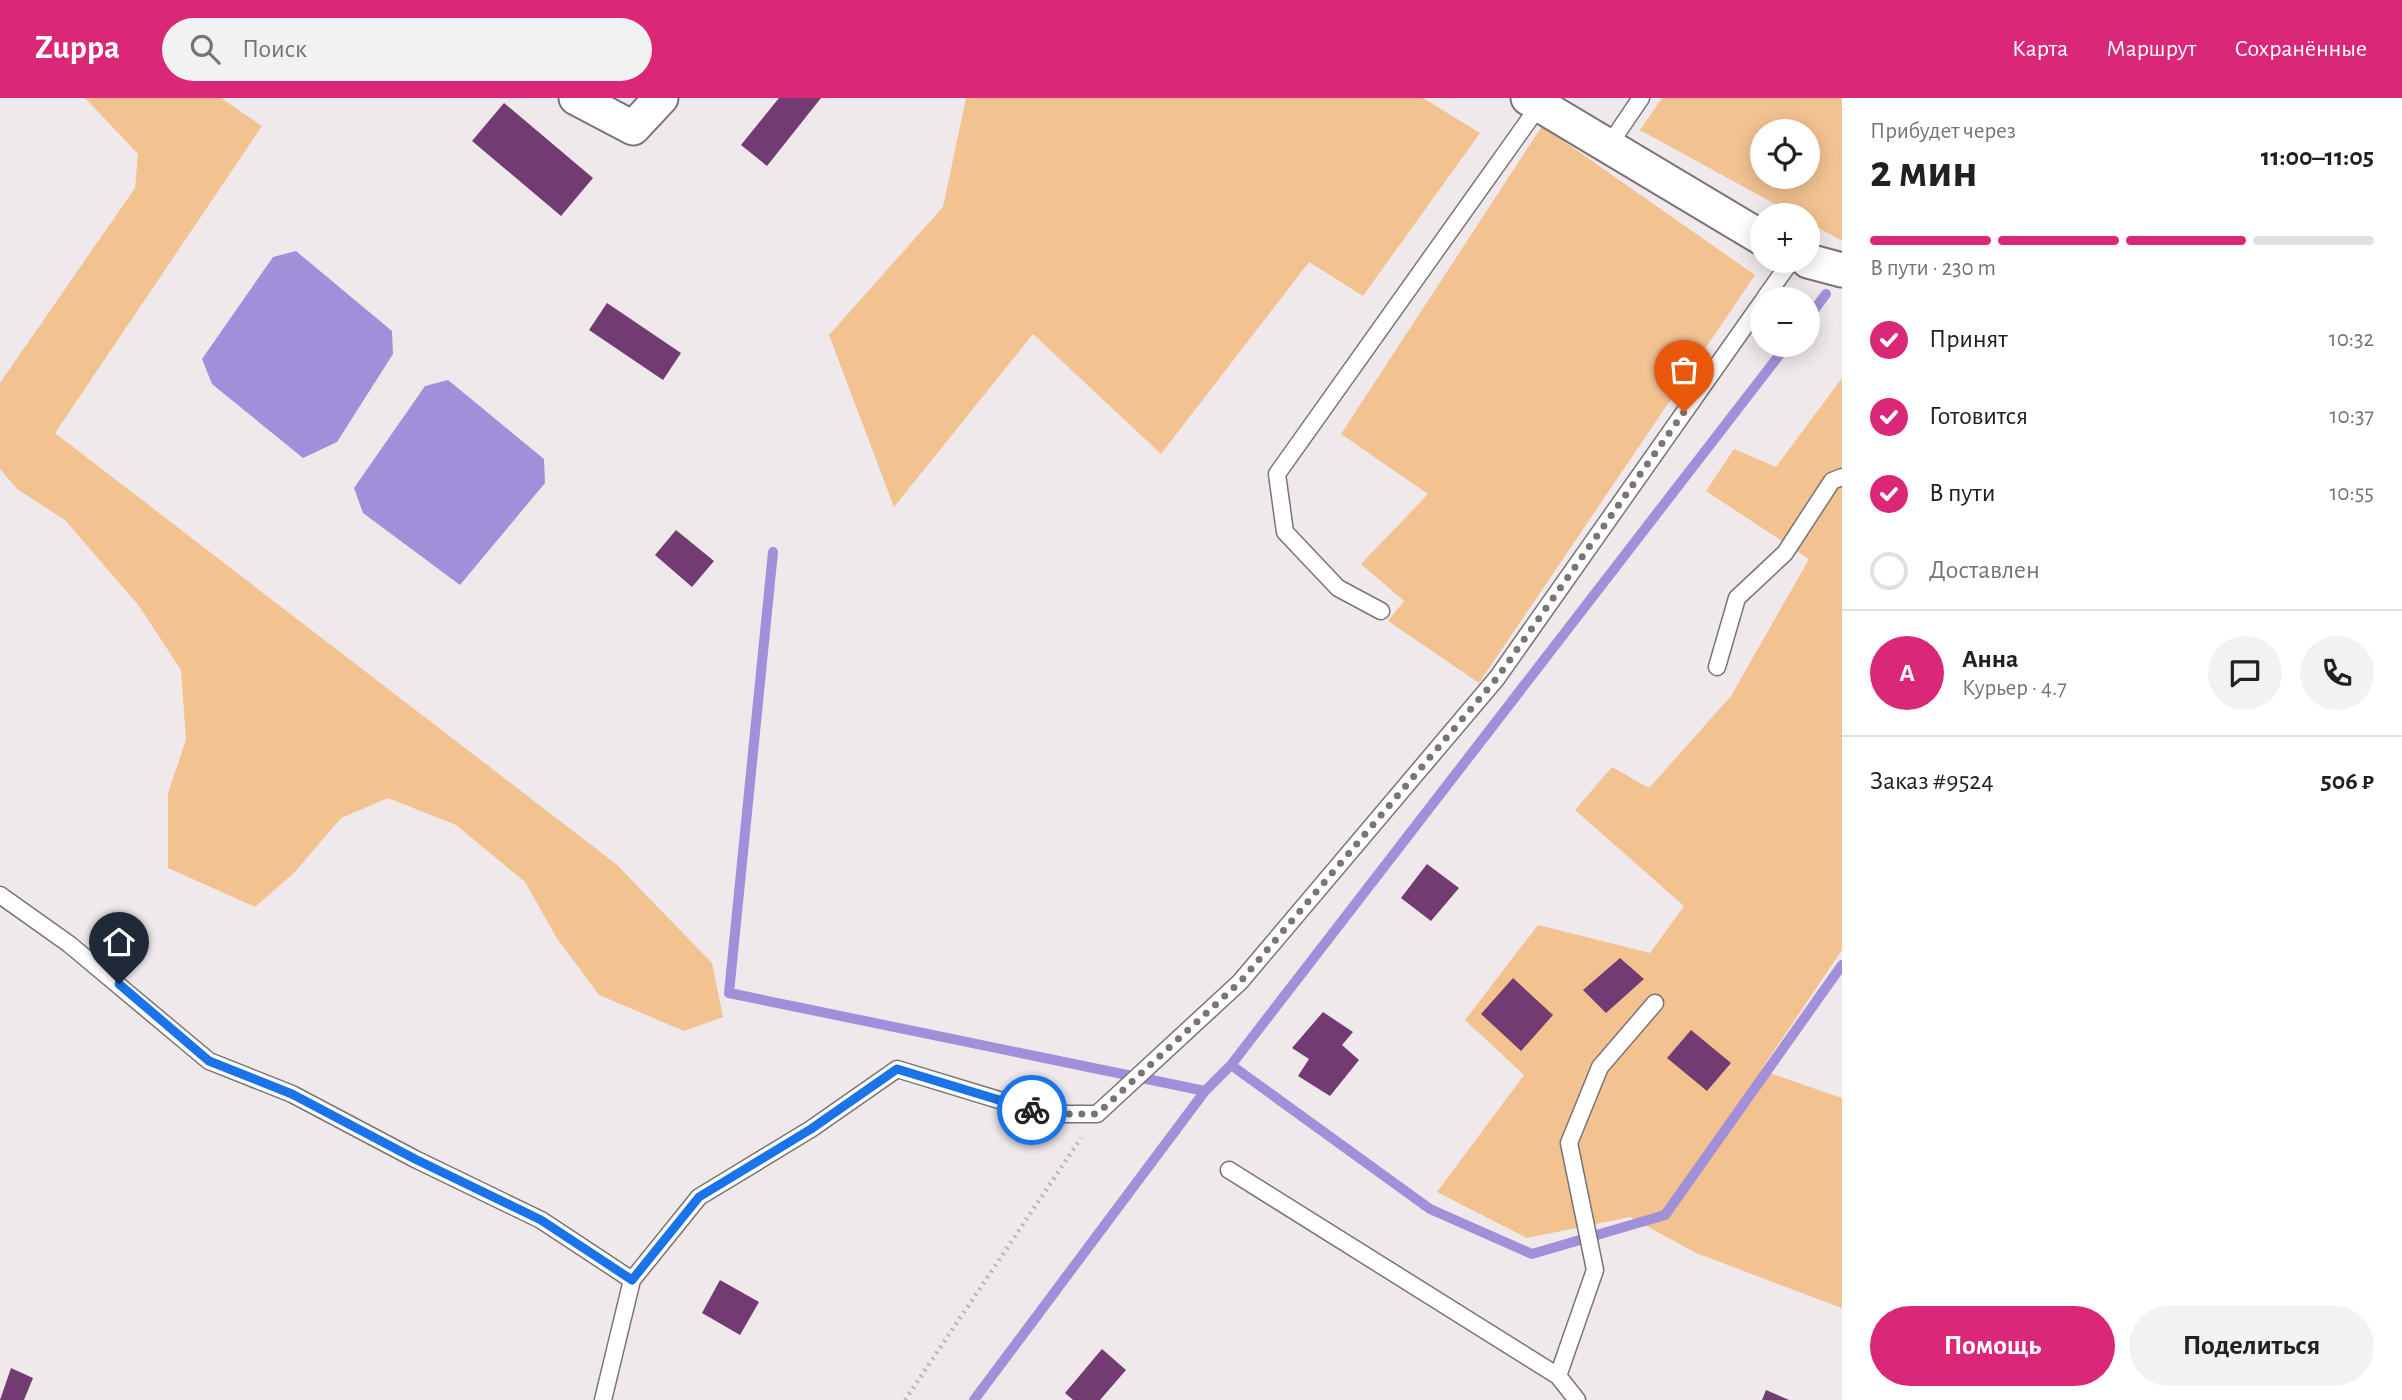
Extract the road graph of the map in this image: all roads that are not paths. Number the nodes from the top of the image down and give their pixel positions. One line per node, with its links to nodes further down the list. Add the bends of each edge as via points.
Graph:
1 (576, 98): 2 (street, via 633,128)
2 (661, 98)
3 (1641, 98): 5 (lane)
4 (1535, 101): 5 (street); 11 (lane, via 1277,474 1285,532 1338,588)
5 (1609, 145): 6 (street)
6 (1750, 231)
7 (1820, 264): 8 (street)
8 (1842, 270)
9 (1750, 318): 16 (lane, via 1497,678 1240,982 1097,1114 1045,1114 897,1069 811,1129 699,1197)
10 (1842, 477): 12 (lane, via 1832,481 1785,553 1737,598)
11 (1381, 611)
12 (1717, 667)
13 (0, 895): 16 (lane, via 69,944 209,1061 292,1094 541,1220)
14 (1655, 1003): 17 (lane, via 1600,1067 1569,1143 1595,1270)
15 (1229, 1170): 17 (lane)
16 (632, 1280): 18 (lane)
17 (1558, 1376): 19 (lane)
18 (603, 1400)
19 (1577, 1400)

